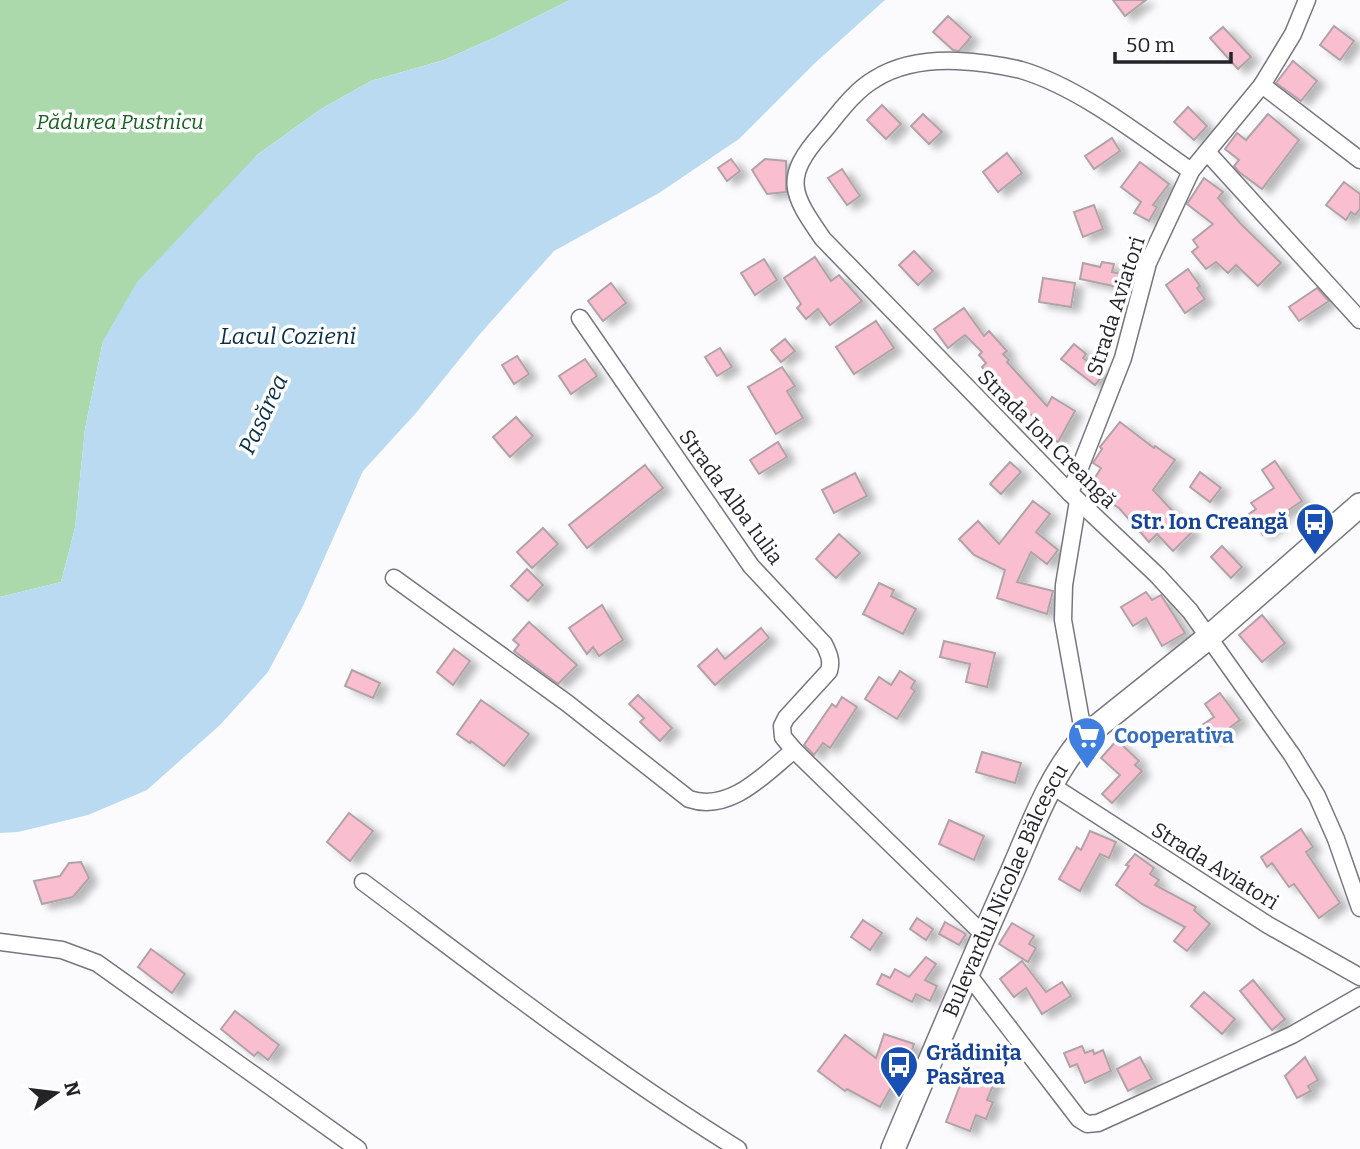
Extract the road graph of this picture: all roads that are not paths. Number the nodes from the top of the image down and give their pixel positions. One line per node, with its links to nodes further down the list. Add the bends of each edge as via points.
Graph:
1 (1307, 0): 2 (street, Strada Aviatori, via 1293,34)
2 (1262, 85): 3 (street, Strada Aviatori); 4 (street)
3 (1207, 152): 5 (street, Strada Aviatori); 7 (street)
4 (1360, 160)
5 (1191, 171): 8 (street, Strada Aviatori, via 1148,263 1123,358); 8 (street, Strada Ion Creangă, via 1065,88 1022,71 940,61 901,67 874,79 807,150 797,168 794,187 800,206 823,239)
6 (580, 318): 13 (street, Strada Alba Iulia, via 751,566 829,654 829,671 782,726 783,737)
7 (1360, 320)
8 (1074, 497): 11 (street, Strada Ion Creangă, via 1157,575); 12 (street, Strada Aviatori, via 1063,620)
9 (1360, 505): 11 (main road, Bulevardul Nicolae Bălcescu)
10 (394, 578): 13 (street, via 567,702 689,799 713,803 730,797)
11 (1209, 637): 12 (main road, Bulevardul Nicolae Bălcescu); 16 (street, Strada Ion Creangă, via 1317,796)
12 (1084, 737): 14 (main road, Bulevardul Nicolae Bălcescu)
13 (794, 750): 17 (street)
14 (1051, 785): 17 (main road, Bulevardul Nicolae Bălcescu); 20 (street, Strada Aviatori, via 1268,925)
15 (363, 882): 23 (street, via 539,1014)
16 (1360, 908)
17 (984, 935): 19 (main road, Bulevardul Nicolae Bălcescu)
18 (0, 942): 22 (street, via 62,950 97,963)
19 (967, 973): 21 (street, via 1087,1124 1292,1035); 24 (main road, Bulevardul Nicolae Bălcescu)
20 (1360, 977)
21 (1360, 996)
22 (358, 1149)
23 (738, 1149)
24 (893, 1149)

